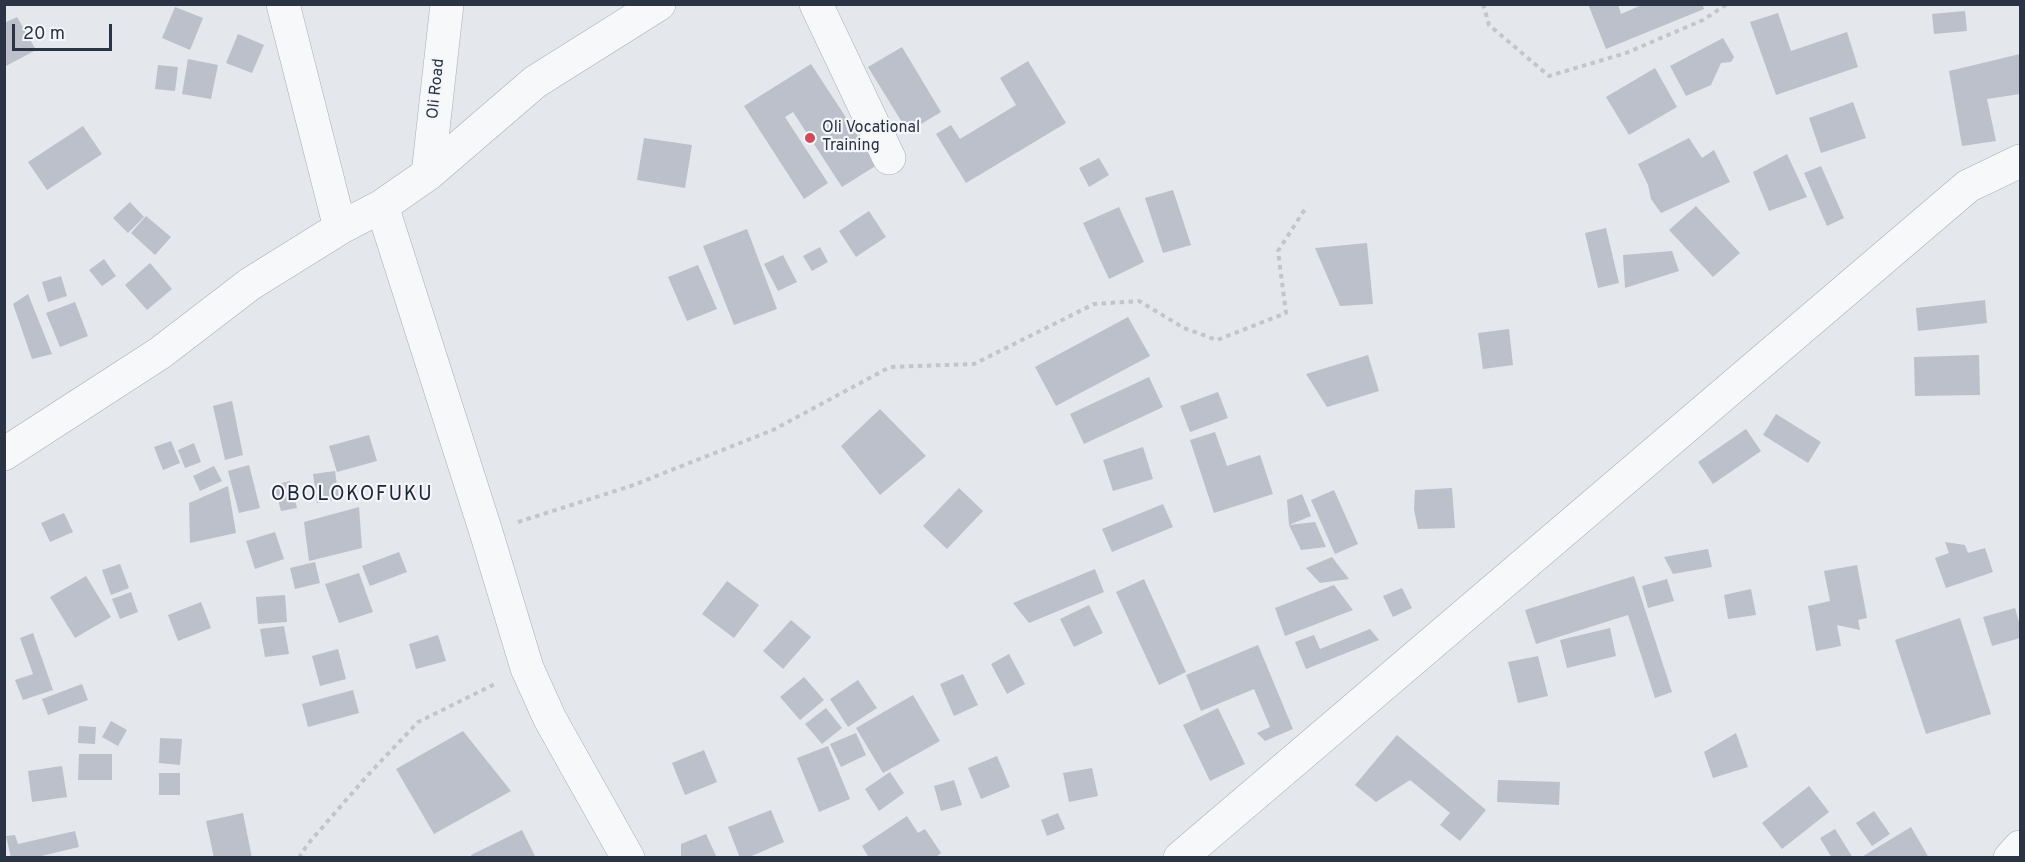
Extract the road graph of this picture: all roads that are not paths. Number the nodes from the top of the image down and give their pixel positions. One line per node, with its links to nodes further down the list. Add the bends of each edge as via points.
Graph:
1 (283, 4): 9 (street)
2 (447, 4): 7 (street, Oli Road)
3 (659, 4): 7 (street, via 535,82)
4 (816, 4): 5 (street)
5 (889, 158)
6 (2020, 161): 13 (street, via 1968,186)
7 (428, 174): 8 (street)
8 (382, 206): 9 (street); 12 (street, via 527,668 550,719)
9 (340, 228): 10 (street, via 250,284 160,353)
10 (4, 454)
11 (2020, 846): 14 (street)
12 (628, 858)
13 (1180, 858)
14 (2010, 858)

